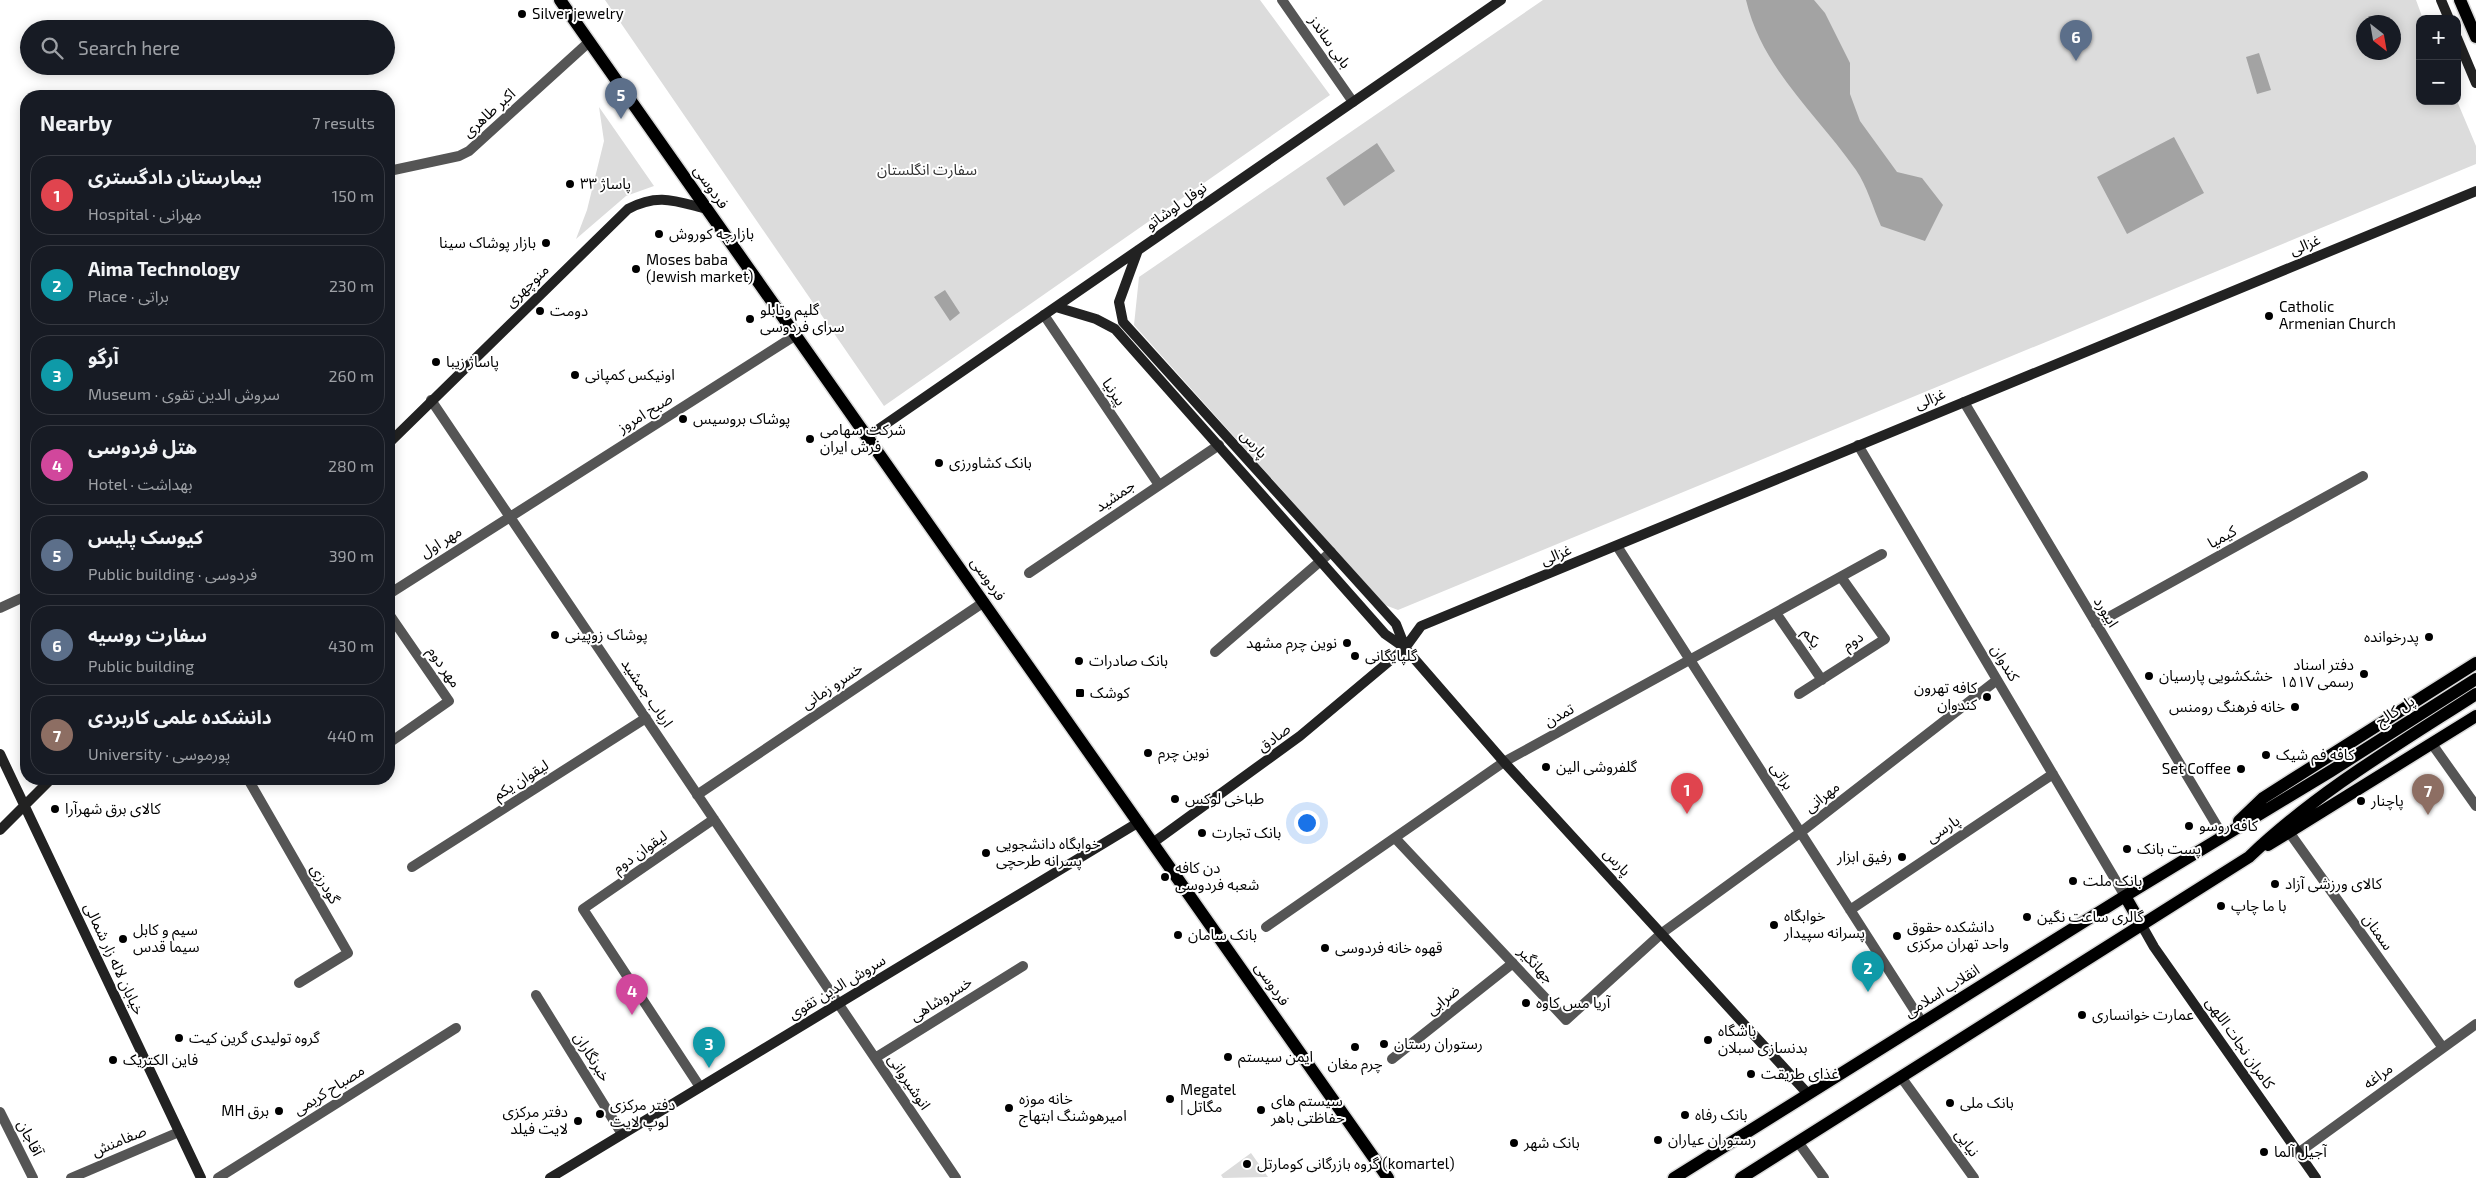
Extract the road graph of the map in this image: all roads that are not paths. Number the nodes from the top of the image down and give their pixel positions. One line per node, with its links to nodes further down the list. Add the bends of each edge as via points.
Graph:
1 (560, 0): 8 (main road, فردوسی)
2 (1282, 0): 11 (street, بابی ساندز)
3 (1501, 0): 11 (street, نوفل لوشاتو)
4 (2442, 0): 6 (street)
5 (2460, 0): 7 (main road)
6 (2448, 15)
7 (2476, 37)
8 (590, 42): 12 (street, اکبر طاهری, via 469,151); 14 (main road, فردوسی)
9 (2461, 47): 10 (street)
10 (2476, 83)
11 (1353, 102): 15 (street, نوفل لوشاتو)
12 (395, 170)
13 (2476, 191): 22 (street, غزالی)
14 (707, 209): 20 (main road, فردوسی); 21 (street, منوچهری, via 656,199 628,209)
15 (1138, 250): 16 (street, نوفل لوشاتو); 18 (street, via 1119,302)
16 (1056, 307): 17 (street, نوفل لوشاتو); 19 (street, پارس, via 1096,319)
17 (1044, 315): 24 (street, نوفل لوشاتو); 28 (street, پیرنیا)
18 (1123, 322): 19 (street, via 1115,321); 31 (street, پارس)
19 (1115, 329): 25 (street, پارس)
20 (796, 335): 24 (main road, فردوسی); 29 (street, صبح امروز)
21 (431, 400): 23 (street, منوچهری); 29 (street, ارباب جمشید)
22 (1964, 402): 26 (street, غزالی); 42 (street, ابیورد)
23 (395, 437)
24 (868, 437): 38 (main road, فردوسی)
25 (1218, 445): 28 (street, جمشید); 33 (street, پارس)
26 (1858, 445): 30 (street, غزالی); 49 (street, کندوان)
27 (2363, 476): 42 (street, کیمیا)
28 (1159, 485): 34 (street, جمشید)
29 (510, 517): 36 (street, مهر اول); 53 (street, ارباب جمشید)
30 (1617, 546): 43 (street, غزالی, via 1421,626); 45 (street, براتی)
31 (1331, 552): 33 (street); 43 (street, پارس, via 1396,624)
32 (1882, 554): 35 (street, تمدن)
33 (1321, 562): 43 (street, پارس, via 1385,634); 44 (street)
34 (1029, 573)
35 (1842, 577): 40 (street, تمدن); 48 (street, دوم, via 1885,639)
36 (395, 590)
37 (20, 599): 39 (street)
38 (984, 602): 62 (street, خسرو زمانی); 66 (main road, فردوسی)
39 (0, 608)
40 (1776, 612): 45 (street, تمدن); 48 (street, یکم)
41 (395, 623): 54 (street, مهر دوم, via 449,701)
42 (2096, 624): 70 (street, ابیورد)
43 (1405, 648): 57 (street, پارس); 72 (street, صادق, via 1273,758)
44 (1215, 652)
45 (1690, 660): 57 (street, تمدن); 68 (street, براتی)
46 (2476, 663): 70 (main road, via 2263,798)
47 (2476, 679): 58 (main road, پل کالج)
48 (1822, 680): 50 (street, دوم)
49 (1997, 680): 59 (street, کندوان); 68 (street, مهرانی)
50 (1799, 694)
51 (2476, 694): 73 (main road, پل کالج, via 2339,782 2284,824)
52 (2476, 716): 55 (main road)
53 (646, 718): 62 (street, ارباب جمشید); 74 (street, لیقوان یکم)
54 (395, 739)
55 (2432, 744): 64 (street); 69 (main road)
56 (0, 754): 63 (street, خیابان لاله زار شمالی)
57 (1504, 762): 71 (street, تمدن); 79 (street, پارس)
58 (2331, 771): 70 (main road, انقلاب اسلامی)
59 (2053, 774): 75 (street, کندوان); 76 (street, پارسی)
60 (45, 785): 63 (street)
61 (251, 785): 82 (street, گودرزی, via 348,953)
62 (698, 795): 65 (street, ارباب جمشید)
63 (24, 805): 67 (street); 95 (street, خیابان لاله زار شمالی)
64 (2476, 806)
65 (714, 819): 84 (street, ارباب جمشید); 92 (street, لیقوان دوم, via 584,909)
66 (1139, 822): 72 (main road, فردوسی); 84 (street, سروش الدین تقوی)
67 (0, 830)
68 (1801, 832): 76 (street, براتی); 79 (street, مهرانی)
69 (2290, 832): 73 (main road); 88 (street, سمنان)
70 (2223, 836): 75 (main road, انقلاب اسلامی)
71 (1395, 838): 78 (street, تمدن); 80 (street, جهانگیر)
72 (1154, 842): 105 (main road, فردوسی)
73 (2249, 857): 77 (main road)
74 (412, 867)
75 (2125, 896): 77 (main road); 85 (main road, انقلاب اسلامی)
76 (1850, 910): 85 (street, براتی)
77 (2142, 924): 91 (main road); 98 (street, کامران نجات اللهی, via 2154,947)
78 (1266, 927)
79 (1662, 933): 80 (street, جهانگیر, via 1566,1020); 93 (street, پارس)
80 (1513, 963): 90 (street, ضرابی)
81 (1023, 966): 89 (street, خسروشاهی)
82 (298, 983)
83 (536, 995): 96 (street, خبرنگاران)
84 (838, 1004): 89 (street, انوشیروانی); 92 (street, سروش الدین تقوی)
85 (1922, 1022): 93 (main road, انقلاب اسلامی)
86 (2476, 1024): 88 (street, مراغه)
87 (456, 1028): 102 (street, مصباح کریمی)
88 (2443, 1048): 98 (street, مراغه)
89 (875, 1058): 104 (street, انوشیروانی)
90 (1392, 1059)
91 (1901, 1077): 97 (main road); 109 (street, نیایی)
92 (700, 1088): 96 (street, سروش الدین تقوی)
93 (1808, 1094): 106 (main road, انقلاب اسلامی)
94 (0, 1112): 99 (street, آقاجان)
95 (179, 1132): 100 (street, صفامنش); 101 (street, خیابان لاله زار شمالی)
96 (622, 1134): 103 (street, سروش الدین تقوی)
97 (1798, 1142): 107 (main road); 108 (street)
98 (2298, 1153): 110 (street, کامران نجات اللهی)
99 (33, 1178)
100 (70, 1178)
101 (201, 1178)
102 (218, 1178)
103 (550, 1178)
104 (956, 1178)
105 (1388, 1178)
106 (1674, 1178)
107 (1741, 1178)
108 (1824, 1178)
109 (1974, 1178)
110 (2316, 1178)

